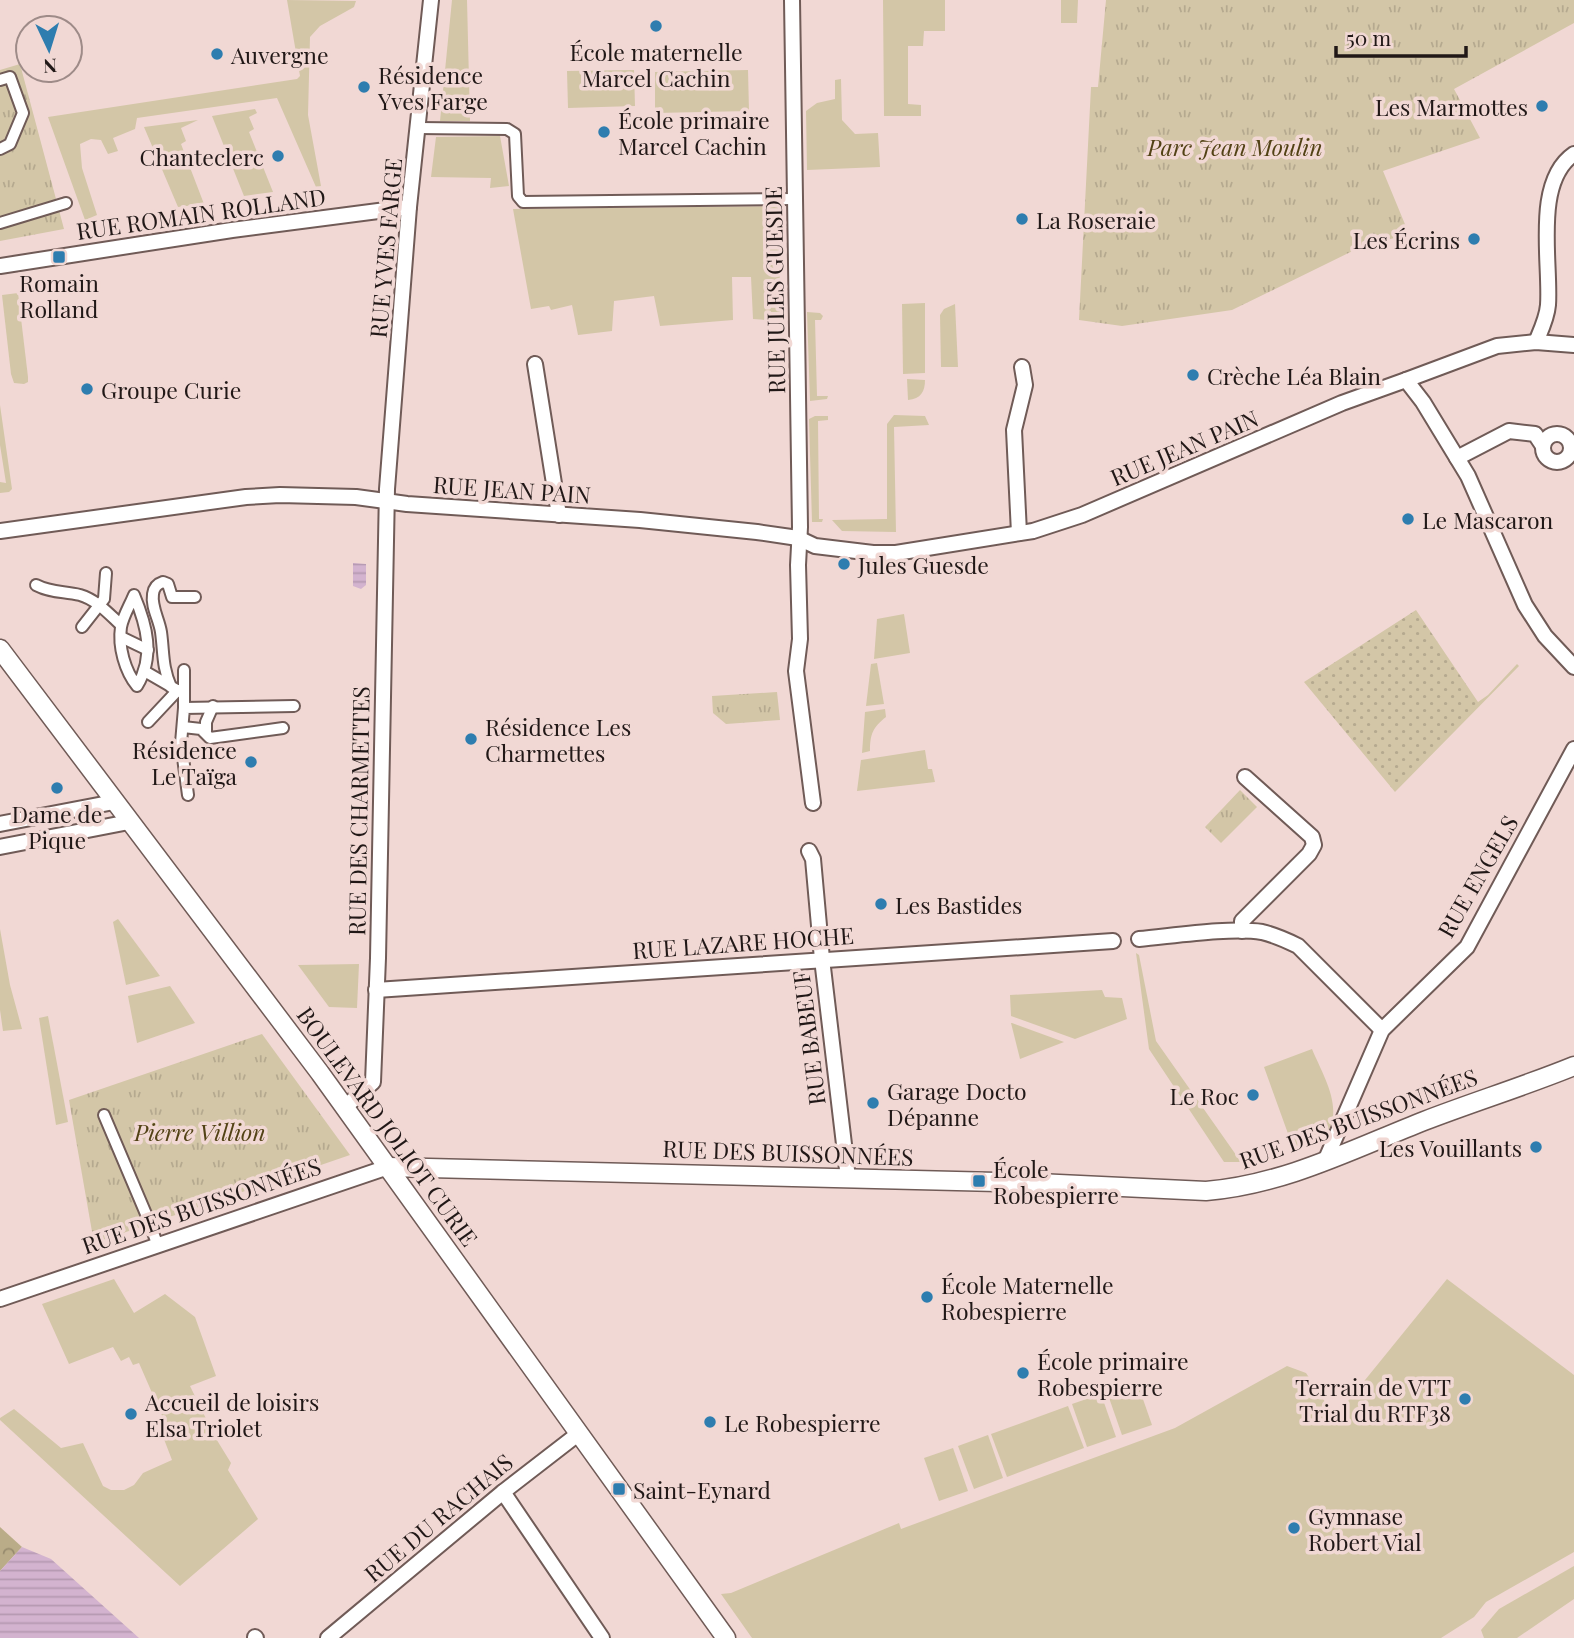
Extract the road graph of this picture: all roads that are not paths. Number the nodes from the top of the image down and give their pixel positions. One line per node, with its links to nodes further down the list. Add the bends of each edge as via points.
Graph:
1 (431, 0): 4 (street, RUE YVES FARGE)
2 (792, 0): 7 (street, RUE JULES GUESDE)
3 (0, 80): 5 (street, via 10,77 23,113 10,144)
4 (419, 128): 7 (street, via 515,134 518,196 523,202); 9 (street, RUE YVES FARGE)
5 (0, 149)
6 (1574, 154): 12 (street, via 1559,169 1549,200 1548,303)
7 (796, 199): 23 (street, RUE JULES GUESDE)
8 (66, 203): 10 (street)
9 (409, 207): 11 (street, RUE ROMAIN ROLLAND); 19 (street, RUE YVES FARGE)
10 (0, 223)
11 (0, 266)
12 (1536, 342): 13 (street, RUE JEAN PAIN); 16 (street, RUE JEAN PAIN, via 1497,346)
13 (1574, 345)
14 (535, 364): 20 (street)
15 (1022, 367): 22 (street, via 1025,385 1014,430)
16 (1406, 380): 18 (street); 22 (street, RUE JEAN PAIN, via 1082,515)
17 (1543, 446): 18 (street, via 1535,435 1509,431)
18 (1457, 458): 32 (street, via 1525,606)
19 (388, 509): 20 (street, RUE JEAN PAIN); 21 (street, RUE JEAN PAIN, via 324,496 246,497); 56 (street, RUE DES CHARMETTES)
20 (559, 515): 23 (street, RUE JEAN PAIN)
21 (0, 531)
22 (1019, 533): 23 (street, RUE JEAN PAIN, via 896,553 815,546)
23 (798, 538): 47 (street, via 800,639 796,671)
24 (106, 573): 27 (street)
25 (36, 585): 27 (street, via 83,596)
26 (195, 597): 35 (street, via 172,597 169,584 163,582 153,590 164,671)
27 (100, 605): 28 (street); 29 (street)
28 (82, 627)
29 (121, 631): 31 (street); 31 (street, via 134,595 147,630); 34 (street, via 127,674 137,686)
30 (0, 649): 46 (street, BOULEVARD JOLIOT CURIE)
31 (148, 650): 34 (street)
32 (1574, 667)
33 (184, 670): 35 (street)
34 (146, 672): 35 (street)
35 (178, 690): 38 (street); 39 (street)
36 (213, 706): 37 (street); 38 (street); 42 (street)
37 (294, 706)
38 (184, 708): 40 (street)
39 (148, 722)
40 (183, 727): 42 (street); 45 (street)
41 (284, 728): 42 (street, via 211,738)
42 (206, 732)
43 (1574, 748): 57 (street, RUE ENGELS, via 1467,947)
44 (1245, 776): 52 (street, via 1312,836 1314,845 1242,921)
45 (188, 795)
46 (114, 802): 48 (street, BOULEVARD JOLIOT CURIE); 49 (street)
47 (813, 803)
48 (129, 822): 50 (street); 59 (street, BOULEVARD JOLIOT CURIE)
49 (0, 824)
50 (0, 847)
51 (810, 851): 55 (street, RUE BABEUF)
52 (1241, 931): 53 (street); 57 (street, via 1262,932 1298,946)
53 (1139, 939)
54 (1113, 941): 55 (street, RUE LAZARE HOCHE)
55 (822, 959): 56 (street, RUE LAZARE HOCHE); 63 (street, RUE BABEUF)
56 (376, 990): 59 (street, RUE DES CHARMETTES, via 373,1082)
57 (1382, 1030): 61 (street, RUE ENGELS)
58 (1574, 1066): 61 (street, RUE DES BUISSONNÉES)
59 (344, 1108): 62 (street, BOULEVARD JOLIOT CURIE)
60 (104, 1115): 64 (street)
61 (1326, 1159): 63 (street, RUE DES BUISSONNÉES, via 1263,1183 1206,1191)
62 (388, 1167): 63 (street, RUE DES BUISSONNÉES); 64 (street, RUE DES BUISSONNÉES); 66 (street, BOULEVARD JOLIOT CURIE)
63 (848, 1178)
64 (158, 1246): 65 (street, RUE DES BUISSONNÉES)
65 (0, 1299)
66 (579, 1434): 67 (street, RUE DU RACHAIS); 70 (street, BOULEVARD JOLIOT CURIE)
67 (503, 1492): 68 (street, RUE DU RACHAIS); 69 (street)
68 (328, 1638)
69 (602, 1638)
70 (726, 1638)

